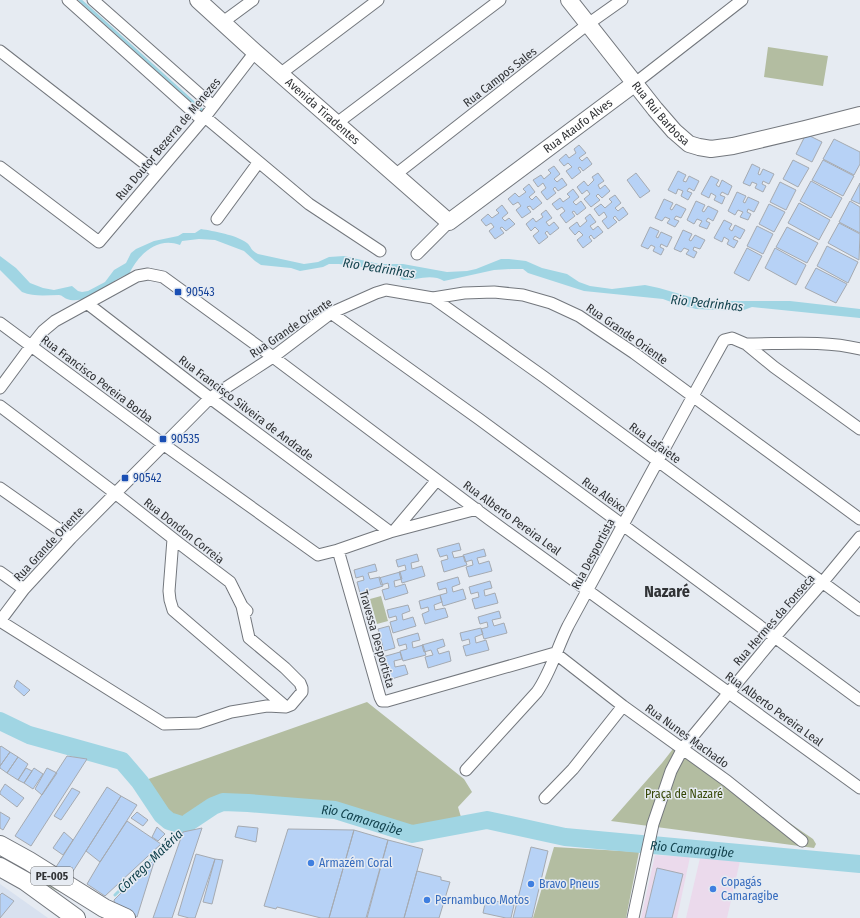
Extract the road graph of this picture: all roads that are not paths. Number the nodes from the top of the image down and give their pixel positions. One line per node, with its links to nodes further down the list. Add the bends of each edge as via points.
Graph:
1 (68, 0): 18 (street)
2 (93, 0): 16 (street)
3 (198, 0): 10 (street, Avenida Tiradentes)
4 (253, 0): 10 (street)
5 (378, 0): 14 (street)
6 (500, 0): 19 (street)
7 (569, 0): 11 (street, Rua Rui Barbosa)
8 (622, 0): 11 (street, Rua Campos Sales)
9 (742, 0): 15 (street, Rua Ataufo Alves)
10 (224, 22): 13 (street, Avenida Tiradentes)
11 (588, 24): 15 (street, Rua Rui Barbosa); 23 (street, Rua Campos Sales)
12 (0, 51): 22 (street)
13 (255, 52): 14 (street, Avenida Tiradentes); 16 (street, Rua Doutor Bezerra de Menezes)
14 (280, 74): 19 (street, Avenida Tiradentes)
15 (634, 84): 17 (street, Rua Rui Barbosa, via 674,130 689,144 699,147 733,146); 25 (street, Rua Ataufo Alves)
16 (213, 106): 18 (street, Rua Doutor Bezerra de Menezes)
17 (860, 115)
18 (203, 118): 20 (street); 22 (street, Rua Doutor Bezerra de Menezes)
19 (337, 123): 23 (street, Avenida Tiradentes)
20 (258, 163): 24 (street); 26 (street, via 309,204)
21 (0, 167): 22 (street, Rua Doutor Bezerra de Menezes, via 99,242)
22 (157, 173)
23 (395, 175): 25 (street, Avenida Tiradentes)
24 (217, 219)
25 (449, 222): 27 (street, Rua Ataufo Alves)
26 (380, 251)
27 (417, 254)
28 (433, 298): 30 (street, Rua Grande Oriente, via 386,290); 37 (street, Rua Grande Oriente, via 494,292 523,294 551,303 579,316); 42 (street, Rua Lafaiete)
29 (88, 304): 33 (street, via 55,320); 35 (street, Rua Alberto Pereira Leal, via 137,276 148,274 163,277); 38 (street, Rua Francisco Silveira de Andrade)
30 (331, 313): 35 (street, Rua Grande Oriente); 48 (street, Rua Aleixo)
31 (0, 323): 33 (street, Rua Francisco Pereira Borba)
32 (746, 344): 34 (street, via 824,344); 37 (street, Rua Desportista, via 732,338 722,343); 40 (street)
33 (31, 346): 36 (street); 41 (street, Rua Francisco Pereira Borba)
34 (860, 349)
35 (273, 357): 38 (street, Rua Grande Oriente); 43 (street, Rua Alberto Pereira Leal)
36 (0, 388)
37 (692, 396): 42 (street, Rua Desportista); 47 (street, Rua Grande Oriente)
38 (210, 398): 41 (street, Rua Grande Oriente); 49 (street, Rua Francisco Silveira de Andrade)
39 (0, 406): 45 (street, Rua Dondon Correia)
40 (860, 429)
41 (163, 444): 45 (street, Rua Grande Oriente); 53 (street, Rua Francisco Pereira Borba, via 318,556)
42 (658, 461): 48 (street, Rua Desportista); 55 (street, Rua Lafaiete)
43 (437, 480): 46 (street, Rua Alberto Pereira Leal); 49 (street)
44 (0, 488): 51 (street)
45 (115, 493): 51 (street, Rua Grande Oriente); 52 (street, Rua Dondon Correia)
46 (477, 510): 49 (street); 57 (street, Rua Alberto Pereira Leal)
47 (860, 519)
48 (623, 526): 57 (street, Rua Desportista); 60 (street, Rua Aleixo)
49 (392, 532): 53 (street)
50 (860, 537): 55 (street, Rua Hermes da Fonseca)
51 (71, 538): 56 (street, Rua Grande Oriente)
52 (173, 539): 65 (street, via 169,591 173,610); 65 (street, Rua Dondon Correia, via 230,582 245,609 249,638 300,683 302,692)
53 (338, 550): 61 (street, Travessa Desportista, via 382,701)
54 (0, 572): 56 (street)
55 (822, 583): 58 (street, Rua Lafaiete); 60 (street, Rua Hermes da Fonseca)
56 (24, 589): 59 (street, Rua Grande Oriente)
57 (589, 590): 61 (street, Rua Desportista); 62 (street, Rua Alberto Pereira Leal)
58 (860, 610)
59 (0, 621): 65 (street, via 164,724 198,724 231,712 267,706)
60 (775, 637): 62 (street, Rua Hermes da Fonseca); 63 (street, Rua Aleixo)
61 (555, 653): 64 (street, Rua Nunes Machado); 67 (street, Rua Desportista, via 546,679 537,692)
62 (729, 693): 66 (street, Rua Hermes da Fonseca); 68 (street, Rua Alberto Pereira Leal)
63 (860, 700)
64 (623, 706): 66 (street, Rua Nunes Machado); 69 (street, via 573,769)
65 (286, 707)
66 (683, 748): 70 (street, Rua Nunes Machado); 75 (street, Rua Hermes da Fonseca, via 671,771 653,824)
67 (466, 770)
68 (860, 788)
69 (545, 798)
70 (802, 841)
71 (0, 845): 74 (main road, PE-005, via 104,908)
72 (0, 868): 73 (main road, PE-005, via 25,881)
73 (76, 918)
74 (126, 918)
75 (633, 918)

